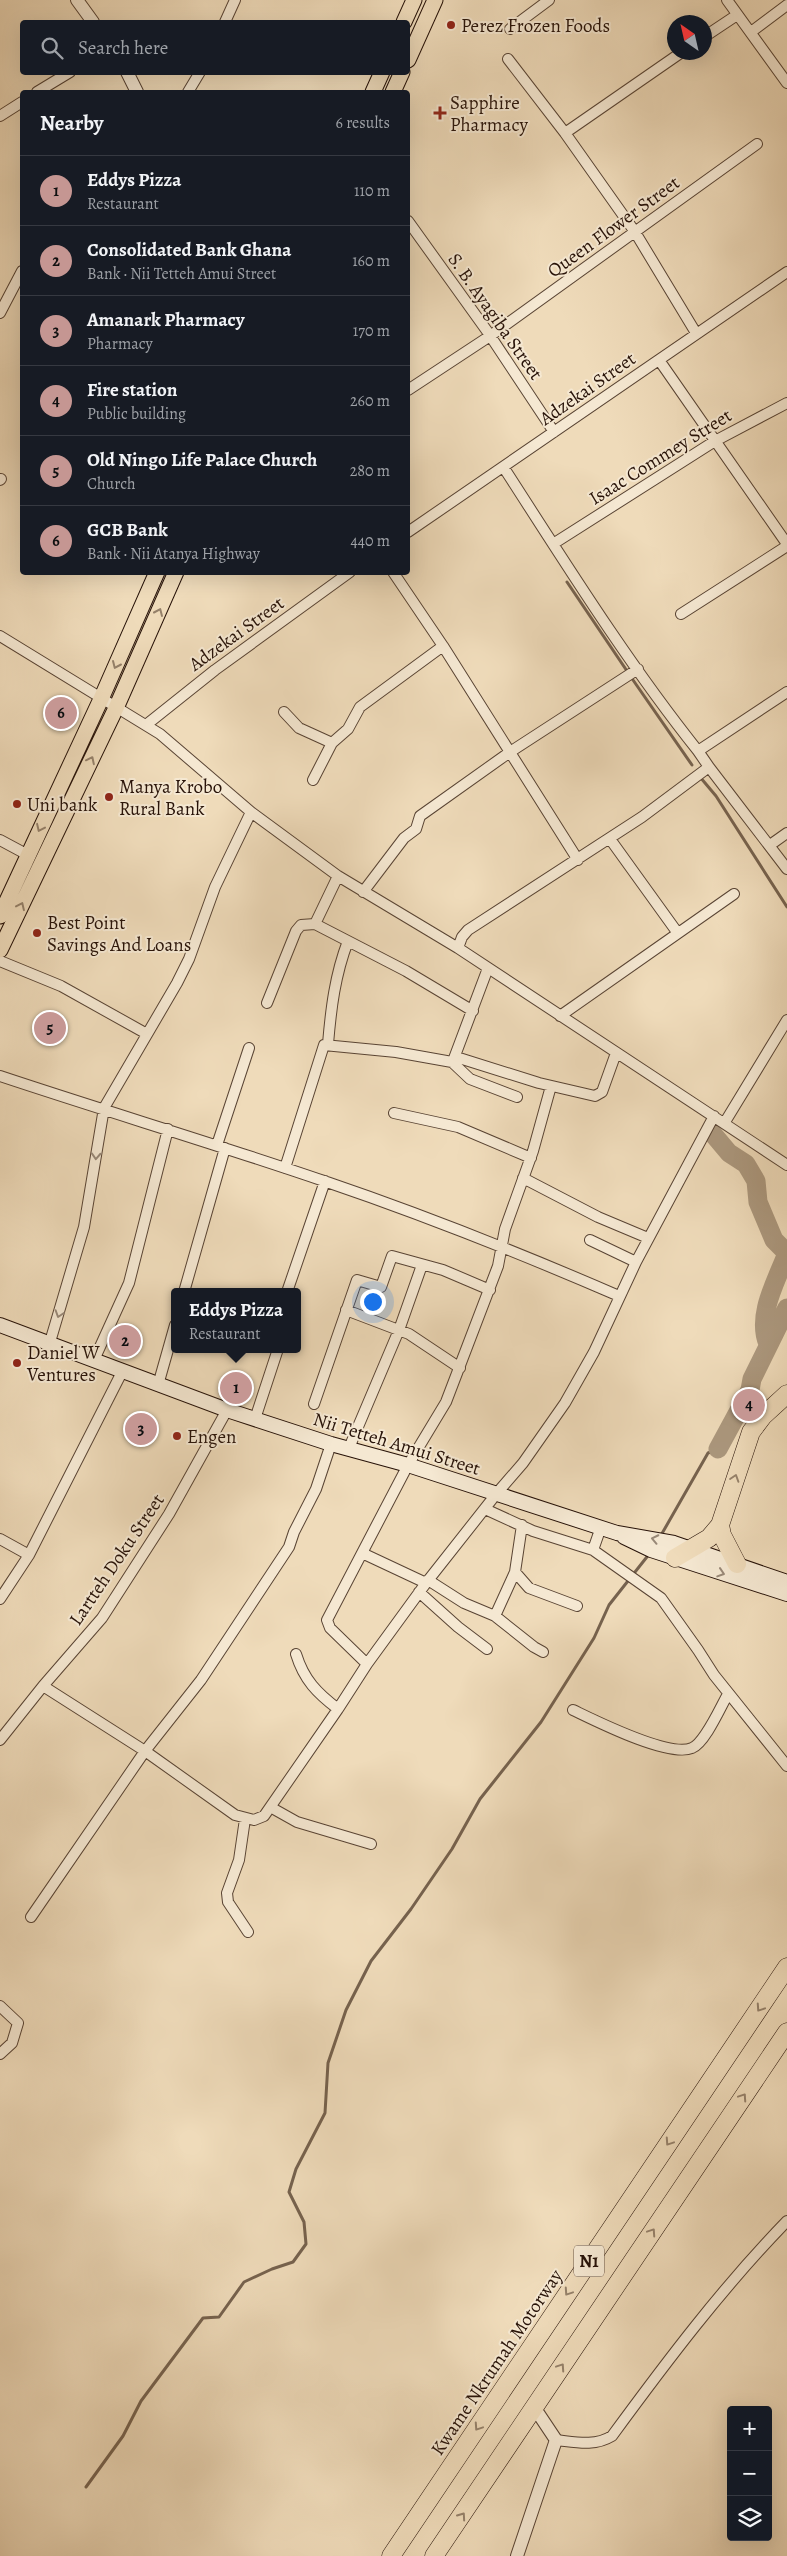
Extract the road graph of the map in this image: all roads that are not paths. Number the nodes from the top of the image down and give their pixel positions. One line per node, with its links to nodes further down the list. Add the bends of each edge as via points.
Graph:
1 (77, 0): 9 (street)
2 (235, 0): 10 (street)
3 (414, 0): 11 (main road)
4 (435, 0): 15 (main road)
5 (549, 0): 12 (street)
6 (727, 0): 8 (street)
7 (787, 5): 14 (street)
8 (737, 15): 13 (street); 14 (street)
9 (92, 20)
10 (226, 20)
11 (405, 20)
12 (510, 29)
13 (712, 32)
14 (751, 32): 23 (street)
15 (410, 56)
16 (508, 59): 31 (street)
17 (670, 60): 31 (street)
18 (65, 75): 24 (street)
19 (128, 75): 25 (street)
20 (198, 75): 26 (street)
21 (381, 75): 27 (main road)
22 (401, 75): 28 (main road)
23 (787, 83)
24 (40, 90)
25 (136, 90)
26 (189, 90)
27 (374, 90)
28 (394, 90)
29 (20, 103): 30 (street)
30 (0, 116)
31 (565, 133): 34 (street)
32 (757, 144): 34 (street, Queen Flower Street)
33 (410, 224): 39 (street, S. B. Ayagiba Street)
34 (635, 232): 38 (street); 39 (street, Queen Flower Street)
35 (787, 272): 38 (street, Adzekai Street)
36 (20, 275): 37 (street)
37 (0, 313)
38 (696, 333): 40 (street, Adzekai Street)
39 (490, 336): 41 (street, Queen Flower Street); 43 (street, S. B. Ayagiba Street)
40 (659, 360): 43 (street, Adzekai Street); 44 (street)
41 (410, 389)
42 (787, 403): 44 (street, Isaac Commey Street)
43 (554, 432): 45 (street, Adzekai Street)
44 (715, 441): 47 (street, Isaac Commey Street); 48 (street)
45 (504, 468): 46 (street, Adzekai Street); 47 (street)
46 (410, 531)
47 (553, 544): 56 (street)
48 (787, 545): 53 (street)
49 (156, 575): 58 (main road, one-way to 58)
50 (175, 575): 59 (main road, one-way to 50)
51 (346, 575): 61 (street, Adzekai Street, via 215,670)
52 (395, 575): 55 (street)
53 (681, 614)
54 (0, 636): 58 (street)
55 (443, 646): 62 (street, via 360,707 348,729); 63 (street)
56 (638, 670): 63 (street); 64 (street)
57 (787, 692): 64 (street)
58 (101, 699): 59 (street); 72 (main road, one-way to 72)
59 (116, 708): 61 (street); 83 (main road, one-way to 59)
60 (284, 712): 62 (street, via 299,728)
61 (146, 725): 67 (street, via 178,748)
62 (332, 743): 66 (street)
63 (510, 752): 73 (street); 76 (street, via 420,816 416,829 404,838)
64 (698, 752): 65 (street)
65 (709, 767): 69 (street); 71 (street)
66 (313, 780)
67 (251, 812): 75 (street); 90 (street, via 215,887 189,959)
68 (787, 832): 71 (street)
69 (610, 839): 73 (street); 80 (street)
70 (0, 840): 72 (street)
71 (770, 845): 74 (street)
72 (28, 855): 78 (main road)
73 (578, 860): 82 (street, via 468,930)
74 (787, 869)
75 (338, 876): 76 (street); 79 (street)
76 (363, 892): 82 (street)
77 (734, 894): 80 (street)
78 (0, 916)
79 (315, 924): 81 (street); 86 (street, via 301,925 296,931)
80 (677, 932): 88 (street)
81 (348, 941): 87 (street); 91 (street, via 339,965)
82 (458, 948): 85 (street)
83 (0, 950)
84 (0, 960): 90 (street, via 61,986)
85 (488, 968): 87 (street); 88 (street)
86 (267, 1003)
87 (473, 1011): 94 (street)
88 (560, 1016): 93 (street)
89 (787, 1020): 101 (street)
90 (147, 1034): 98 (street)
91 (328, 1044): 94 (street); 106 (street, via 322,1048)
92 (249, 1048): 103 (street)
93 (616, 1053): 96 (street, via 602,1092 595,1096); 100 (street)
94 (454, 1059): 96 (street); 97 (street, via 465,1076)
95 (0, 1076): 98 (street)
96 (551, 1086): 104 (street)
97 (517, 1097)
98 (104, 1108): 102 (street); 122 (street, one-way to 122, via 84,1228)
99 (394, 1113): 104 (street, via 458,1127)
100 (714, 1116): 101 (street); 109 (street)
101 (725, 1122): 105 (street)
102 (168, 1129): 103 (street); 124 (street, via 129,1283)
103 (221, 1147): 106 (street); 114 (street)
104 (531, 1158): 107 (street)
105 (787, 1165)
106 (285, 1168): 108 (street)
107 (523, 1178): 109 (street, via 598,1217); 111 (street, via 505,1229)
108 (325, 1181): 111 (street); 115 (street)
109 (648, 1238): 112 (street)
110 (590, 1240): 112 (street)
111 (503, 1247): 116 (street); 117 (street)
112 (636, 1262): 117 (street)
113 (422, 1265): 116 (street, via 443,1270); 118 (street, via 392,1256 381,1288 357,1280); 120 (street)
114 (185, 1288)
115 (288, 1288)
116 (490, 1290): 125 (street)
117 (619, 1296): 135 (street, via 594,1352 565,1403 523,1463)
118 (346, 1310): 120 (street); 129 (street)
119 (0, 1325): 122 (main road, Nii Tetteh Amui Street)
120 (399, 1330): 125 (street); 133 (street)
121 (171, 1339): 127 (street)
122 (50, 1342): 124 (main road, Nii Tetteh Amui Street)
123 (277, 1353): 131 (street)
124 (94, 1360): 126 (main road, Nii Tetteh Amui Street)
125 (460, 1368): 134 (street, via 439,1417)
126 (122, 1372): 127 (main road, Nii Tetteh Amui Street); 145 (street)
127 (158, 1385): 130 (main road, Nii Tetteh Amui Street)
128 (787, 1394): 138 (highway, one-way to 128, via 751,1432)
129 (314, 1404)
130 (227, 1410): 131 (main road, Nii Tetteh Amui Street); 160 (street, Lartteh Doku Street, via 169,1514 102,1618)
131 (255, 1419): 132 (main road, Nii Tetteh Amui Street)
132 (331, 1444): 133 (main road, Nii Tetteh Amui Street); 165 (street, via 316,1489 289,1546 201,1680)
133 (349, 1448): 134 (main road, Nii Tetteh Amui Street)
134 (408, 1465): 135 (main road, Nii Tetteh Amui Street); 144 (street)
135 (497, 1493): 136 (street); 139 (main road, Nii Tetteh Amui Street)
136 (486, 1509): 137 (street); 149 (street)
137 (522, 1525): 143 (street); 148 (street)
138 (720, 1525): 142 (highway, via 709,1538); 147 (highway)
139 (600, 1527): 140 (main road, Nii Tetteh Amui Street); 143 (street)
140 (617, 1533): 142 (main road, Nii Tetteh Amui Street, one-way to 140); 146 (main road, via 637,1545)
141 (0, 1539): 145 (street)
142 (692, 1549): 146 (highway); 147 (main road, Nii Tetteh Amui Street)
143 (593, 1550): 161 (street, via 656,1593)
144 (362, 1553): 149 (street); 159 (street, via 327,1620 330,1628)
145 (29, 1555): 153 (street)
146 (675, 1558): 152 (main road, one-way to 152)
147 (737, 1564): 150 (main road, Nii Tetteh Amui Street)
148 (515, 1572): 154 (street, via 529,1588); 155 (street)
149 (427, 1582): 151 (street); 155 (street)
150 (787, 1582)
151 (419, 1592): 156 (street, via 458,1628); 159 (street)
152 (787, 1594)
153 (0, 1599)
154 (578, 1606)
155 (495, 1616): 157 (street)
156 (487, 1649)
157 (543, 1652)
158 (296, 1654): 162 (street, via 304,1678 314,1691)
159 (366, 1664): 162 (street)
160 (42, 1686): 164 (street, Lartteh Doku Street); 165 (street)
161 (728, 1694): 163 (street, via 700,1742 693,1748 682,1750 622,1733); 166 (street)
162 (338, 1710): 167 (street)
163 (573, 1710)
164 (0, 1740)
165 (144, 1751): 168 (street); 170 (street)
166 (787, 1766)
167 (272, 1808): 168 (street, via 264,1816); 169 (street, via 298,1822)
168 (245, 1819): 171 (street, via 238,1860 227,1894 228,1902)
169 (371, 1844)
170 (31, 1917)
171 (248, 1932)
172 (787, 1967): 179 (highway, Kwame Nkrumah Motorway / N1, one-way to 179)
173 (0, 2006): 175 (street, via 18,2023 12,2043)
174 (787, 2032): 177 (highway, N1, one-way to 174)
175 (0, 2054)
176 (787, 2220): 178 (street, via 697,2321 612,2436 588,2444)
177 (534, 2407): 178 (street); 180 (highway, N1, one-way to 177)
178 (556, 2440): 181 (street)
179 (391, 2556)
180 (434, 2556)
181 (517, 2556)

